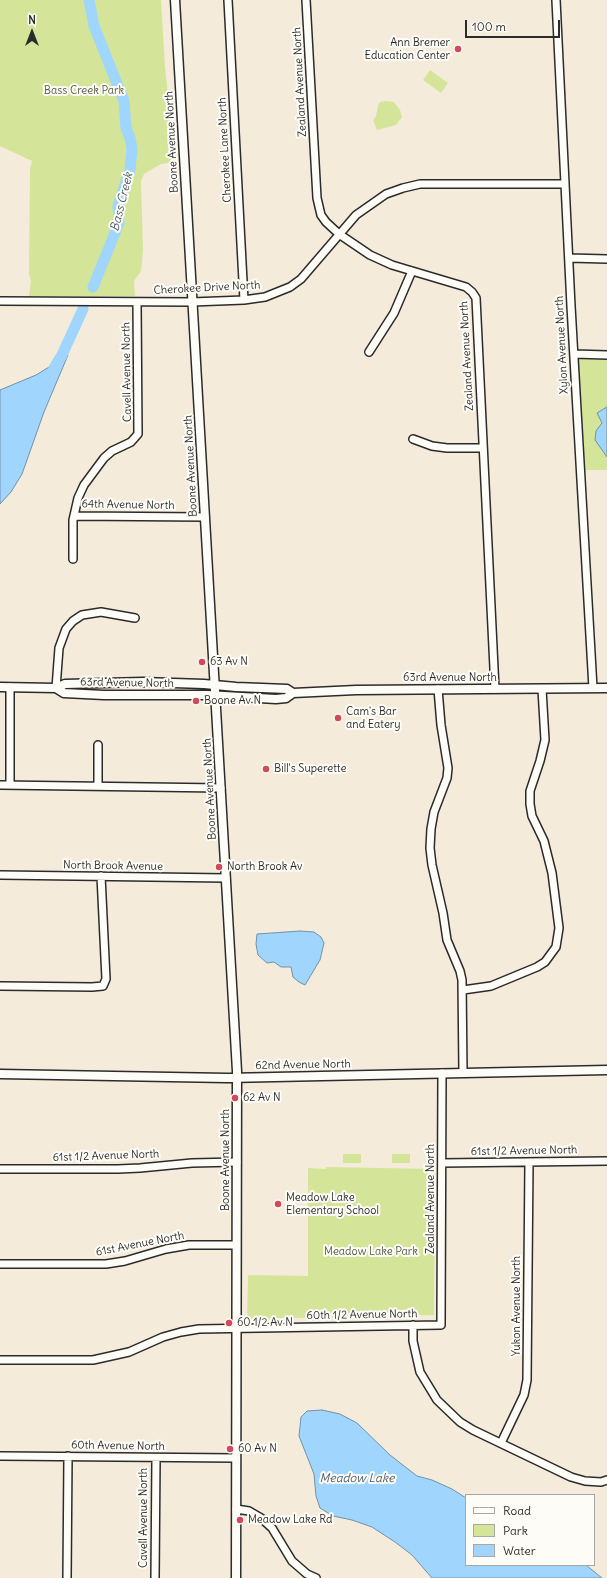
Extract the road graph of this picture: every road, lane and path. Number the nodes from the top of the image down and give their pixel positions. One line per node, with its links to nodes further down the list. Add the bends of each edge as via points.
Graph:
1 (175, 0): 13 (street, Boone Avenue North)
2 (228, 0): 10 (street, Cherokee Lane North)
3 (306, 0): 6 (street, Zealand Avenue North, via 317,198 321,214)
4 (556, 0): 5 (street, Xylon Avenue North)
5 (565, 184): 6 (street, Cherokee Drive North, via 420,184 386,194 370,203 356,214); 7 (street, Xylon Avenue North)
6 (339, 234): 9 (street, Zealand Avenue North, via 376,258); 10 (street, Cherokee Drive North, via 311,269 290,287 265,297)
7 (568, 258): 8 (street); 15 (street, Xylon Avenue North)
8 (607, 259)
9 (412, 271): 14 (street, via 394,313); 18 (street, Zealand Avenue North, via 466,287 476,298)
10 (244, 300): 13 (street, Cherokee Drive North)
11 (0, 301): 12 (street, Cherokee Drive North)
12 (137, 302): 13 (street, Cherokee Drive North); 19 (street, Cavell Avenue North, via 138,434 131,442 104,458 84,485)
13 (192, 302): 20 (street, Boone Avenue North)
14 (369, 352)
15 (574, 354): 16 (street); 27 (street, Xylon Avenue North)
16 (607, 355)
17 (413, 439): 18 (street, via 447,448)
18 (482, 448): 30 (street, Zealand Avenue North)
19 (74, 516): 20 (street, 64th Avenue North); 21 (street, Cavell Avenue North)
20 (205, 517): 23 (street, Boone Avenue North)
21 (73, 559)
22 (135, 618): 26 (street, via 101,612 82,615 73,621 60,643)
23 (214, 684): 26 (street, 63rd Avenue North, via 104,683 65,684); 32 (street, 63rd Avenue North, via 287,689); 33 (street, Boone Avenue North)
24 (0, 687): 25 (street, 63rd Avenue North)
25 (10, 687): 26 (street, 63rd Avenue North); 36 (street)
26 (56, 688): 33 (street, 63rd Avenue North, via 64,693)
27 (593, 688): 28 (street, 63rd Avenue North); 31 (street, 63rd Avenue North)
28 (607, 688)
29 (438, 689): 30 (street, 63rd Avenue North); 32 (street, 63rd Avenue North); 43 (street, via 448,768 447,778 434,812 430,848 447,940 460,971)
30 (495, 689): 31 (street, 63rd Avenue North)
31 (542, 689): 43 (street, via 545,740 530,791 530,804 532,816 544,841 552,873 558,928 556,947 545,962 537,967 491,986)
32 (293, 693): 33 (street, 63rd Avenue North, via 286,698)
33 (216, 696): 38 (street, Boone Avenue North)
34 (98, 745): 37 (street)
35 (0, 785): 36 (street)
36 (10, 785): 37 (street)
37 (98, 786): 38 (street)
38 (221, 788): 41 (street, Boone Avenue North)
39 (0, 875): 40 (street, North Brook Avenue)
40 (101, 876): 41 (street, North Brook Avenue); 42 (street, via 106,979 102,986)
41 (226, 878): 48 (street, Boone Avenue North)
42 (0, 986)
43 (462, 990): 46 (street)
44 (607, 1070): 46 (street, 62nd Avenue North)
45 (442, 1073): 46 (street, 62nd Avenue North); 48 (street, 62nd Avenue North); 52 (street, Zealand Avenue North)
46 (464, 1073)
47 (0, 1074): 48 (street, 62nd Avenue North)
48 (237, 1078): 50 (street, Boone Avenue North)
49 (607, 1161): 51 (street, 61st 1/2 Avenue North)
50 (237, 1162): 53 (street, 61st 1/2 Avenue North, via 118,1169); 54 (street, Boone Avenue North)
51 (529, 1162): 52 (street, 61st 1/2 Avenue North); 60 (street, Yukon Avenue North, via 527,1380 524,1395)
52 (442, 1164): 56 (street, Zealand Avenue North)
53 (0, 1169)
54 (236, 1245): 55 (street, 61st Avenue North, via 189,1245 106,1264); 58 (street, Boone Avenue North)
55 (0, 1264)
56 (441, 1324): 57 (street, 60th 1/2 Avenue North)
57 (413, 1325): 58 (street, 60th 1/2 Avenue North); 60 (street, via 413,1341 420,1372 437,1400 460,1422)
58 (236, 1328): 59 (street, 60th 1/2 Avenue North, via 181,1332 129,1352 93,1360); 64 (street, Boone Avenue North)
59 (0, 1360)
60 (501, 1443): 65 (street, via 585,1482)
61 (0, 1456): 62 (street, 60th Avenue North)
62 (68, 1456): 63 (street, 60th Avenue North); 67 (street)
63 (156, 1458): 64 (street, 60th Avenue North); 68 (street, Cavell Avenue North)
64 (236, 1458): 66 (street, Boone Avenue North)
65 (607, 1480)
66 (236, 1509): 69 (street, Boone Avenue North); 70 (street, via 249,1511 261,1518 272,1528 292,1561)
67 (67, 1578)
68 (155, 1578)
69 (236, 1578)
70 (316, 1578)

